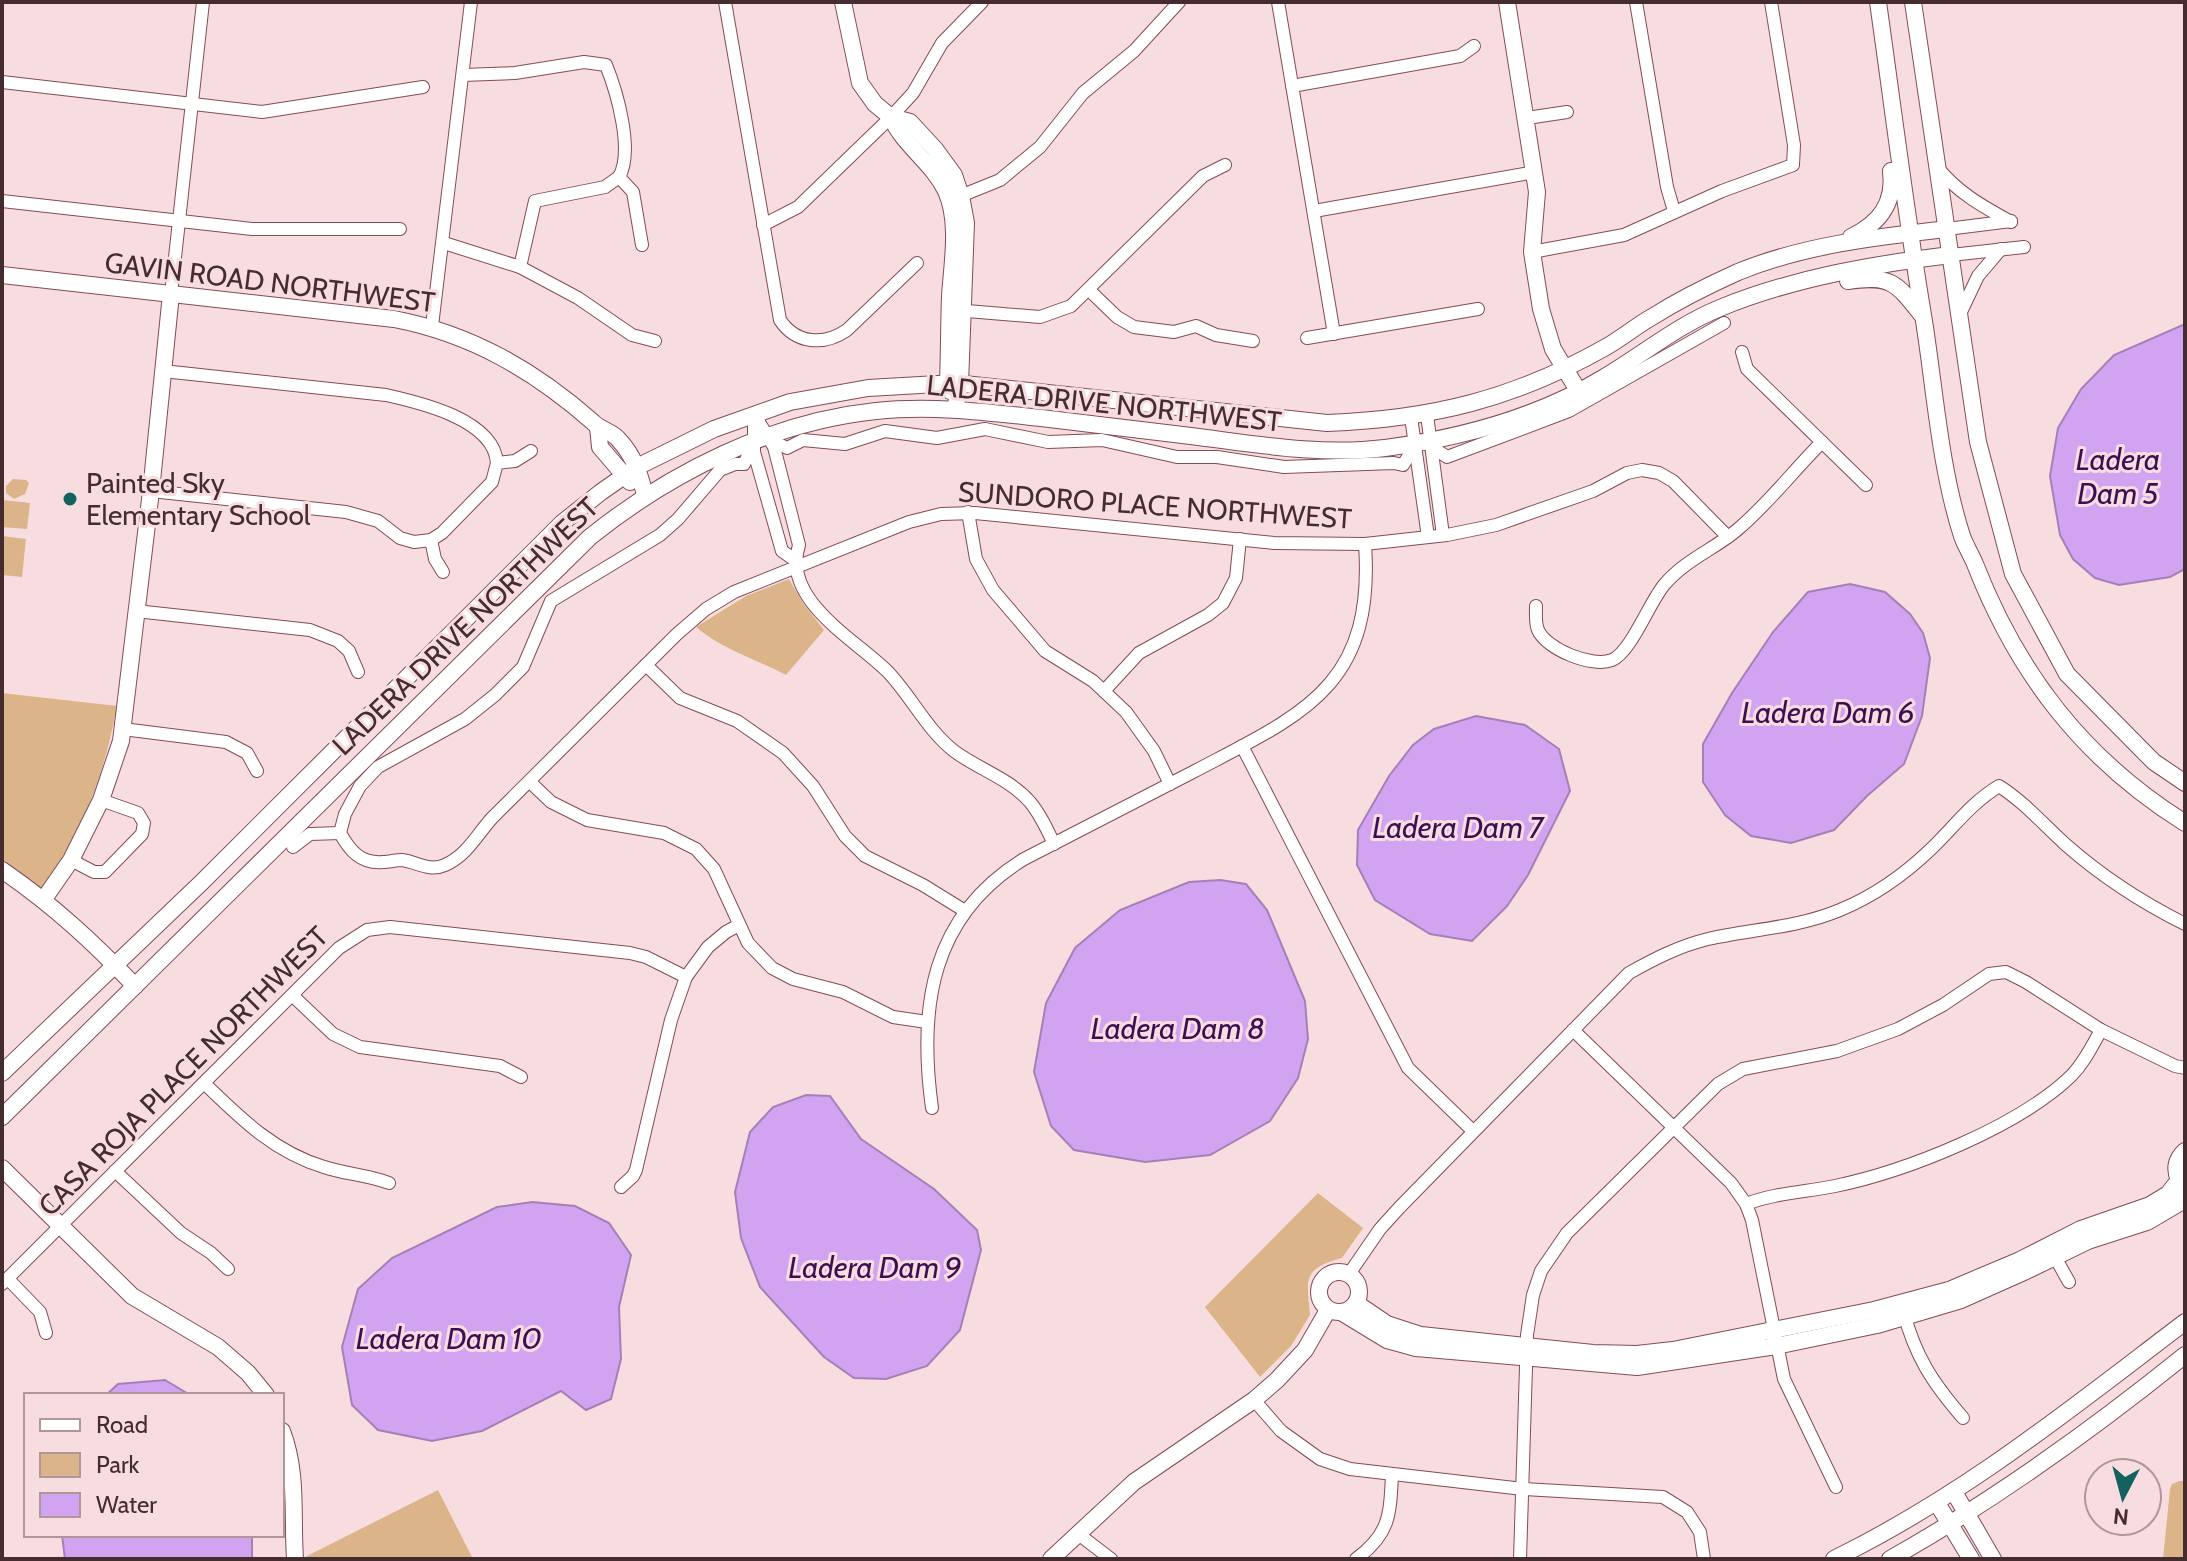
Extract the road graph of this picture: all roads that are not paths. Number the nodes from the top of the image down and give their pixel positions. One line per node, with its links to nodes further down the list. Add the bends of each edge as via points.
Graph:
1 (203, 2): 19 (street)
2 (471, 2): 14 (street)
3 (725, 2): 32 (street)
4 (843, 2): 21 (main road, via 860,83)
5 (982, 2): 21 (street, via 942,43 913,93)
6 (1179, 2): 27 (street, via 1134,51 1083,93 1040,147 1000,180)
7 (1278, 2): 16 (street)
8 (1507, 2): 22 (main road)
9 (1636, 2): 30 (street)
10 (1771, 2): 30 (street, via 1793,165)
11 (1878, 2): 18 (main road)
12 (1913, 2): 24 (main road)
13 (1474, 46): 16 (street, via 1460,56)
14 (463, 75): 26 (street, via 584,62 606,65 625,148); 36 (street)
15 (2, 82): 19 (street)
16 (1292, 86): 29 (street)
17 (423, 87): 19 (street, via 277,111)
18 (1891, 95): 35 (main road); 37 (main road, via 1885,112 1892,189 1886,209 1871,227)
19 (192, 104): 31 (street)
20 (1567, 112): 22 (street)
21 (891, 117): 27 (main road, via 910,122 935,149 954,175); 32 (street, via 798,207)
22 (1527, 118): 25 (main road)
23 (1225, 165): 48 (street, via 1203,176)
24 (1937, 167): 34 (main road); 34 (street, via 1970,200 2013,221)
25 (1535, 172): 29 (street); 41 (main road)
26 (619, 177): 38 (street, via 633,192); 45 (street, via 605,187 535,201)
27 (955, 198): 51 (main road, via 966,223)
28 (2, 201): 31 (street)
29 (1314, 211): 56 (street)
30 (1674, 211): 41 (street, via 1624,235)
31 (179, 221): 33 (street, via 252,229); 49 (street)
32 (763, 225): 44 (street, via 780,320 786,330 809,340 836,338)
33 (400, 229)
34 (1947, 229): 35 (main road, LADERA DRIVE NORTHWEST); 42 (main road)
35 (1909, 233): 37 (main road, LADERA DRIVE NORTHWEST); 43 (main road)
36 (444, 243): 45 (street); 55 (street)
37 (1837, 244): 61 (main road, LADERA DRIVE NORTHWEST, via 1763,263 1714,283)
38 (642, 245)
39 (2024, 247): 40 (street)
40 (2001, 249): 42 (street); 52 (street, via 1978,276)
41 (1532, 252): 61 (main road, via 1546,333)
42 (1951, 255): 43 (main road, LADERA DRIVE NORTHWEST); 52 (main road)
43 (1914, 260): 47 (main road, LADERA DRIVE NORTHWEST); 53 (main road)
44 (917, 263)
45 (520, 267): 58 (street, via 632,335)
46 (2, 275): 49 (main road, GAVIN ROAD NORTHWEST)
47 (1799, 284): 53 (main road, via 1888,280); 64 (main road, LADERA DRIVE NORTHWEST, via 1718,309)
48 (1089, 290): 51 (street, via 1071,306 1040,317); 59 (street, via 1134,327 1174,332 1196,326)
49 (171, 294): 55 (main road, GAVIN ROAD NORTHWEST); 62 (main road)
50 (1478, 309): 56 (street)
51 (956, 311): 63 (main road)
52 (1960, 314): 97 (main road, via 1978,442 2013,574 2067,674 2154,762)
53 (1923, 316): 100 (main road, via 1963,537 2000,625 2069,724 2127,781)
54 (1724, 323): 71 (street, via 1569,411 1447,457)
55 (432, 326): 68 (main road, GAVIN ROAD NORTHWEST, via 526,369)
56 (1334, 334): 57 (street)
57 (1307, 338)
58 (655, 341)
59 (1253, 341)
60 (1742, 352): 69 (street, via 1747,369)
61 (1564, 369): 64 (main road); 67 (main road, LADERA DRIVE NORTHWEST, via 1496,397)
62 (163, 371): 73 (street, via 415,402 486,436); 77 (main road)
63 (954, 384): 65 (main road); 66 (main road, LADERA DRIVE NORTHWEST, via 829,394); 67 (main road, LADERA DRIVE NORTHWEST, via 1327,423)
64 (1579, 392): 71 (main road, LADERA DRIVE NORTHWEST)
65 (955, 409): 70 (main road, LADERA DRIVE NORTHWEST, via 876,411 810,423); 71 (main road, LADERA DRIVE NORTHWEST, via 1292,449)
66 (754, 414): 70 (street); 74 (main road, LADERA DRIVE NORTHWEST)
67 (1419, 416): 71 (street)
68 (598, 427): 74 (main road, GAVIN ROAD NORTHWEST, via 618,438); 75 (main road, GAVIN ROAD NORTHWEST, via 600,447)
69 (1822, 442): 76 (street); 82 (street)
70 (763, 445): 71 (street, via 787,448 803,440 845,444 892,431 937,438 985,429 1048,442 1102,440 1177,457 1284,467 1403,465); 78 (main road, LADERA DRIVE NORTHWEST, via 719,455); 86 (street, via 782,551); 86 (street, via 774,447 799,545); 101 (street, via 744,464 720,470 660,535 551,601 523,667 465,719 378,767 360,786)
71 (1423, 448): 80 (street); 81 (street)
72 (531, 451): 73 (street, via 515,461)
73 (497, 463): 84 (street, via 492,482)
74 (637, 467): 75 (main road, LADERA DRIVE NORTHWEST); 78 (main road, GAVIN ROAD NORTHWEST)
75 (623, 477): 78 (main road, GAVIN ROAD NORTHWEST); 110 (main road, LADERA DRIVE NORTHWEST, via 562,523)
76 (1866, 485)
77 (151, 491): 84 (street, via 346,512 378,521 400,538); 89 (main road)
78 (645, 495): 112 (main road, LADERA DRIVE NORTHWEST, via 590,537)
79 (968, 512): 83 (street, SUNDORO PLACE NORTHWEST); 86 (street, SUNDORO PLACE NORTHWEST, via 909,522); 92 (street, via 976,559 1018,623 1045,651)
80 (1443, 535): 81 (street, SUNDORO PLACE NORTHWEST); 82 (street, SUNDORO PLACE NORTHWEST, via 1517,518 1642,470 1673,481)
81 (1428, 537): 85 (street, SUNDORO PLACE NORTHWEST)
82 (1728, 537): 88 (street, via 1673,575 1612,660 1583,661 1544,639 1536,626)
83 (1240, 539): 85 (street, SUNDORO PLACE NORTHWEST); 92 (street, via 1236,578 1223,603 1139,653)
84 (431, 540): 87 (street)
85 (1365, 544): 94 (street, via 1367,588 1360,630 1337,674 1307,708)
86 (795, 564): 90 (street, SUNDORO PLACE NORTHWEST, via 717,601); 102 (street, via 805,592 824,618 888,672 953,751 1025,797)
87 (443, 572)
88 (1536, 606)
89 (136, 611): 91 (street, via 310,630 338,641); 93 (main road)
90 (646, 665): 96 (street, SUNDORO PLACE NORTHWEST); 107 (street, via 680,698 737,721 783,753 865,856)
91 (358, 672)
92 (1104, 691): 98 (street, via 1146,739)
93 (123, 729): 95 (street, via 226,742 247,753); 99 (main road)
94 (1242, 746): 98 (street); 124 (street, via 1408,1068)
95 (257, 771)
96 (530, 782): 101 (street, SUNDORO PLACE NORTHWEST, via 492,818 470,850 443,866 365,860 350,850); 109 (street, via 551,802 587,820 664,833 696,849 714,869)
97 (2185, 783)
98 (1170, 784): 102 (street)
99 (101, 800): 104 (main road); 104 (street, via 138,813 144,823 142,834 105,872)
100 (2185, 823)
101 (340, 833): 103 (street, via 310,834)
102 (1054, 844): 107 (street, via 999,875)
103 (293, 847)
104 (71, 860): 106 (main road)
105 (2, 870): 106 (main road)
106 (44, 899): 110 (main road)
107 (965, 911): 114 (street, via 940,960)
108 (2185, 924): 115 (street, via 2116,883 1999,786 1972,804 1898,879 1840,910 1663,954 1629,973)
109 (739, 925): 111 (street, via 708,947); 114 (street, via 758,955 783,975 843,992 905,1021)
110 (115, 966): 112 (main road); 118 (main road, LADERA DRIVE NORTHWEST)
111 (686, 977): 113 (street, CASA ROJA PLACE NORTHWEST, via 630,953 390,927 352,937); 129 (street, via 636,1170)
112 (135, 986): 122 (main road, LADERA DRIVE NORTHWEST)
113 (292, 995): 119 (street, via 333,1034 360,1047 500,1066); 120 (street, CASA ROJA PLACE NORTHWEST)
114 (927, 1022): 121 (street)
115 (1573, 1030): 123 (street); 124 (street)
116 (2101, 1030): 117 (street); 123 (street, via 2026,982 2006,972 1989,974 1898,1029 1837,1051 1743,1069 1718,1084); 131 (street, via 2063,1083 1974,1138 1883,1174)
117 (2185, 1068)
118 (2, 1073)
119 (521, 1077)
120 (204, 1083): 127 (street, CASA ROJA PLACE NORTHWEST); 128 (street, via 249,1127 297,1157)
121 (932, 1108)
122 (2, 1117)
123 (1673, 1127): 131 (street); 143 (street, via 1550,1256 1533,1295)
124 (1473, 1131): 135 (street, via 1380,1229)
125 (2185, 1151): 130 (main road, via 2177,1162)
126 (2, 1168): 132 (main road)
127 (115, 1171): 132 (street, CASA ROJA PLACE NORTHWEST); 134 (street)
128 (389, 1183)
129 (621, 1187)
130 (2183, 1187): 133 (main road, via 2150,1205 2081,1229)
131 (1746, 1204): 142 (street)
132 (61, 1225): 136 (street, CASA ROJA PLACE NORTHWEST); 145 (main road, via 132,1296 233,1358)
133 (2052, 1251): 137 (street); 139 (main road)
134 (228, 1269)
135 (1349, 1274): 138 (main road, via 1359,1292); 138 (main road, via 1332,1272 1321,1281 1318,1296)
136 (5, 1281): 141 (street, via 40,1312)
137 (2069, 1282)
138 (1342, 1308): 143 (main road, via 1421,1335); 146 (main road)
139 (1903, 1311): 142 (main road); 147 (street, via 1933,1383)
140 (2185, 1322): 152 (main road, via 2073,1410)
141 (46, 1333)
142 (1774, 1338): 143 (main road, via 1637,1354); 150 (street, via 1784,1379)
143 (1527, 1353): 151 (street)
144 (2185, 1355): 154 (main road, via 2044,1463)
145 (264, 1393)
146 (1254, 1400): 149 (street, via 1281,1431 1320,1459); 156 (main road, via 1134,1482)
147 (1963, 1418)
148 (284, 1438): 157 (main road, via 295,1489)
149 (1392, 1475): 151 (street); 160 (street, via 1391,1512 1383,1534)
150 (1836, 1487)
151 (1523, 1489): 161 (street); 162 (street, via 1663,1497 1694,1522)
152 (1954, 1492): 153 (main road); 154 (main road)
153 (1937, 1503): 155 (main road); 163 (main road)
154 (1967, 1514): 155 (main road); 166 (main road)
155 (1950, 1525): 164 (main road); 165 (main road)
156 (1077, 1533): 158 (main road); 159 (street)
157 (295, 1559)
158 (1051, 1559)
159 (1111, 1559)
160 (1356, 1559)
161 (1520, 1559)
162 (1704, 1559)
163 (1834, 1559)
164 (1890, 1559)
165 (1971, 1559)
166 (1993, 1559)

